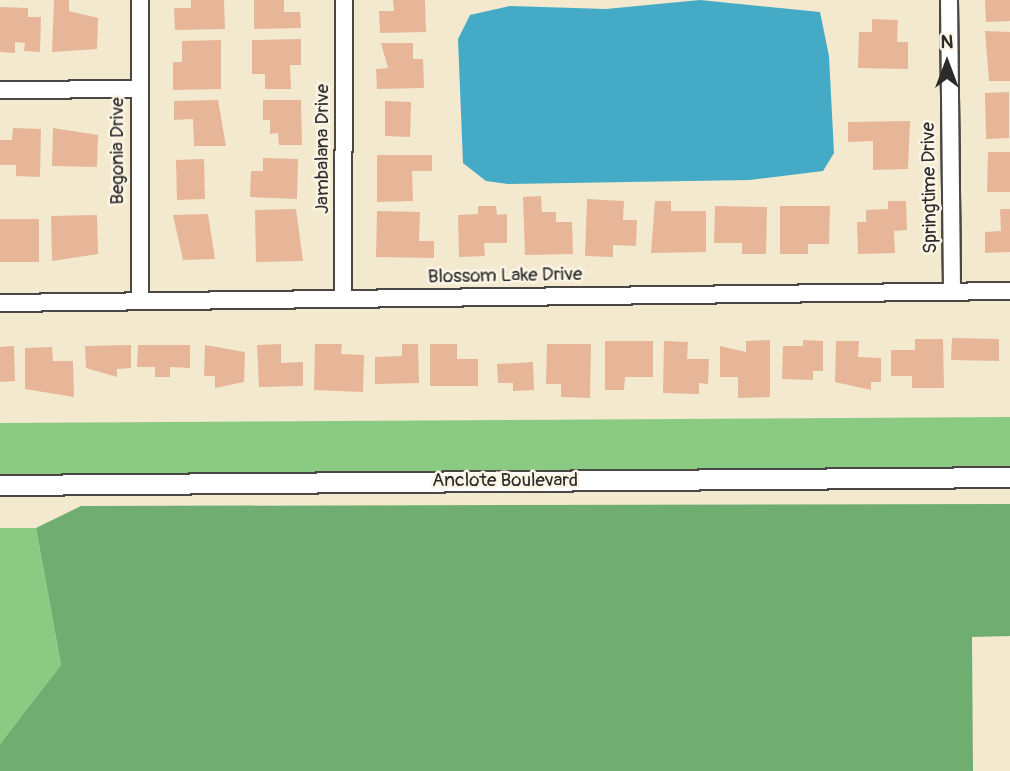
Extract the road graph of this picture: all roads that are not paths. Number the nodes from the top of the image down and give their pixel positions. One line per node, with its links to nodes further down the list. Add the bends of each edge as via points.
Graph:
1 (140, 0): 4 (street, Begonia Drive)
2 (344, 0): 8 (street, Jambalana Drive)
3 (949, 0): 7 (street, Springtime Drive)
4 (139, 89): 5 (street); 9 (street, Begonia Drive)
5 (0, 90)
6 (1010, 291): 7 (street, Blossom Lake Drive)
7 (952, 292): 8 (street, Blossom Lake Drive)
8 (343, 299): 9 (street, Blossom Lake Drive)
9 (139, 302): 10 (street, Blossom Lake Drive)
10 (0, 303)
11 (1010, 477): 12 (street, Anclote Boulevard)
12 (0, 485)

